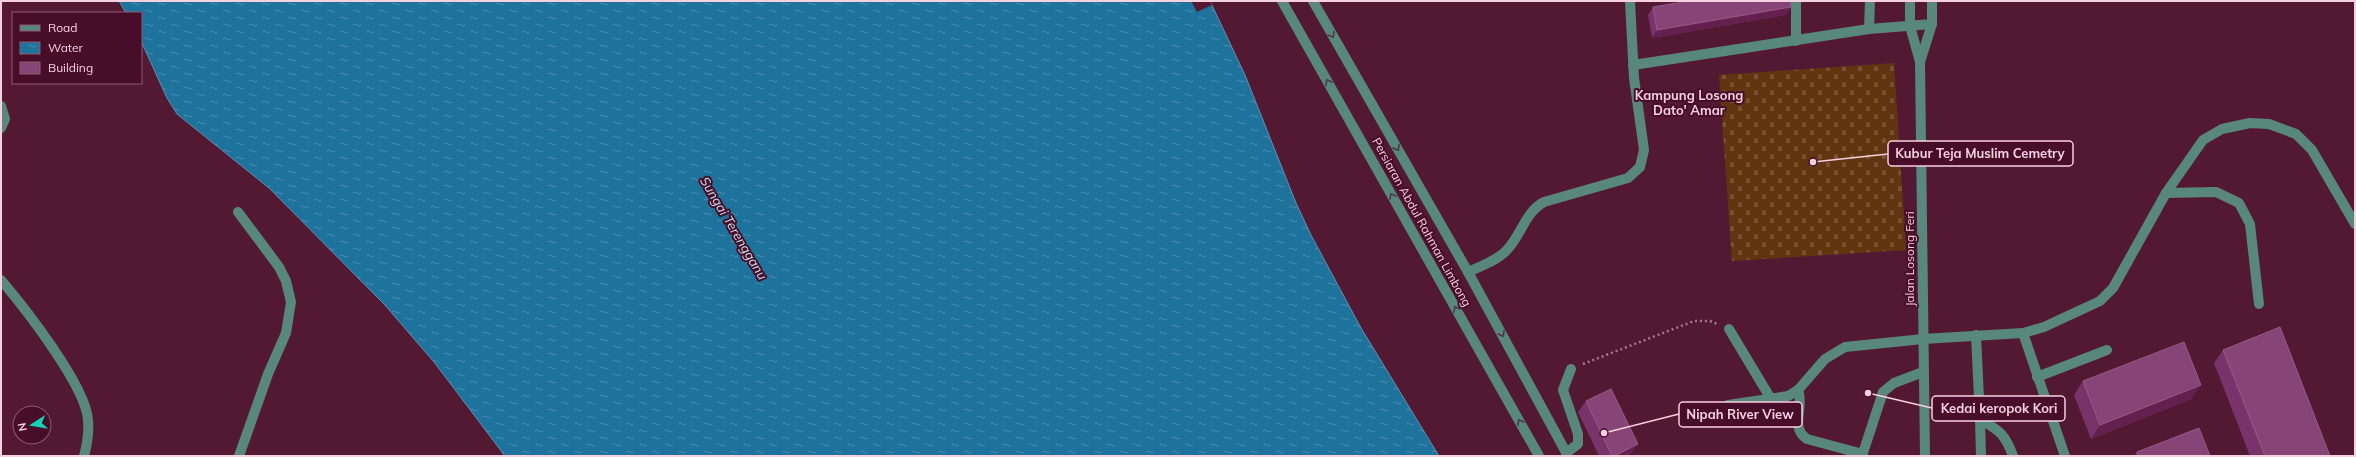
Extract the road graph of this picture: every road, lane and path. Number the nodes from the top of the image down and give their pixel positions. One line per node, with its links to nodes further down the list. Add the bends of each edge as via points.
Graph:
1 (1282, 1): 38 (street, Persiaran Abdul Rahman Limbong, one-way to 1)
2 (1313, 1): 19 (street, Persiaran Abdul Rahman Limbong, one-way to 19)
3 (1630, 1): 13 (street)
4 (1796, 1): 11 (street)
5 (1870, 1): 10 (street)
6 (1910, 1): 9 (street, Jalan Losong Feri)
7 (1932, 1): 8 (street, Jalan Losong Feri)
8 (1932, 24): 9 (street); 12 (street, Jalan Losong Feri)
9 (1910, 26): 10 (street); 12 (street, Jalan Losong Feri)
10 (1869, 29): 11 (street)
11 (1796, 41): 13 (street)
12 (1920, 62): 25 (street, Jalan Losong Feri)
13 (1633, 65): 19 (street, via 1644,150 1640,167 1628,178 1544,202 1535,207 1508,250 1498,258)
14 (1, 106): 15 (street, via 5,118)
15 (1, 128)
16 (2166, 193): 18 (street, via 2203,140 2222,129 2250,123 2269,124 2296,134 2312,150); 21 (street, via 2216,192 2238,204 2250,224); 23 (street, via 2113,288 2100,301 2044,327)
17 (238, 212): 37 (street, via 279,267 286,281 291,302 286,333 268,374)
18 (2355, 224)
19 (1468, 272): 34 (street, Persiaran Abdul Rahman Limbong, one-way to 34)
20 (1, 280): 36 (street, via 24,308 66,369 85,406 88,419)
21 (2259, 304)
22 (1729, 329): 27 (path, via 1710,321 1694,321); 31 (street)
23 (2023, 332): 24 (street); 29 (street)
24 (1976, 335): 25 (street); 33 (street)
25 (1923, 339): 28 (street, Jalan Losong Feri); 30 (street, via 1845,347 1825,359)
26 (2107, 350): 29 (street)
27 (1571, 369): 34 (street, via 1563,390 1578,434 1578,444)
28 (1923, 372): 35 (street, via 1894,383 1883,392); 39 (street, Jalan Losong Feri)
29 (2037, 377): 42 (street)
30 (1798, 390): 31 (street, via 1788,396); 35 (street, via 1802,400 1798,429 1801,435)
31 (1771, 399): 32 (street)
32 (1728, 405)
33 (1980, 419): 40 (street); 41 (street, via 2000,431 2008,441)
34 (1567, 454)
35 (1862, 455)
36 (84, 456)
37 (239, 456)
38 (1539, 456)
39 (1925, 456)
40 (1981, 456)
41 (2013, 456)
42 (2065, 456)

